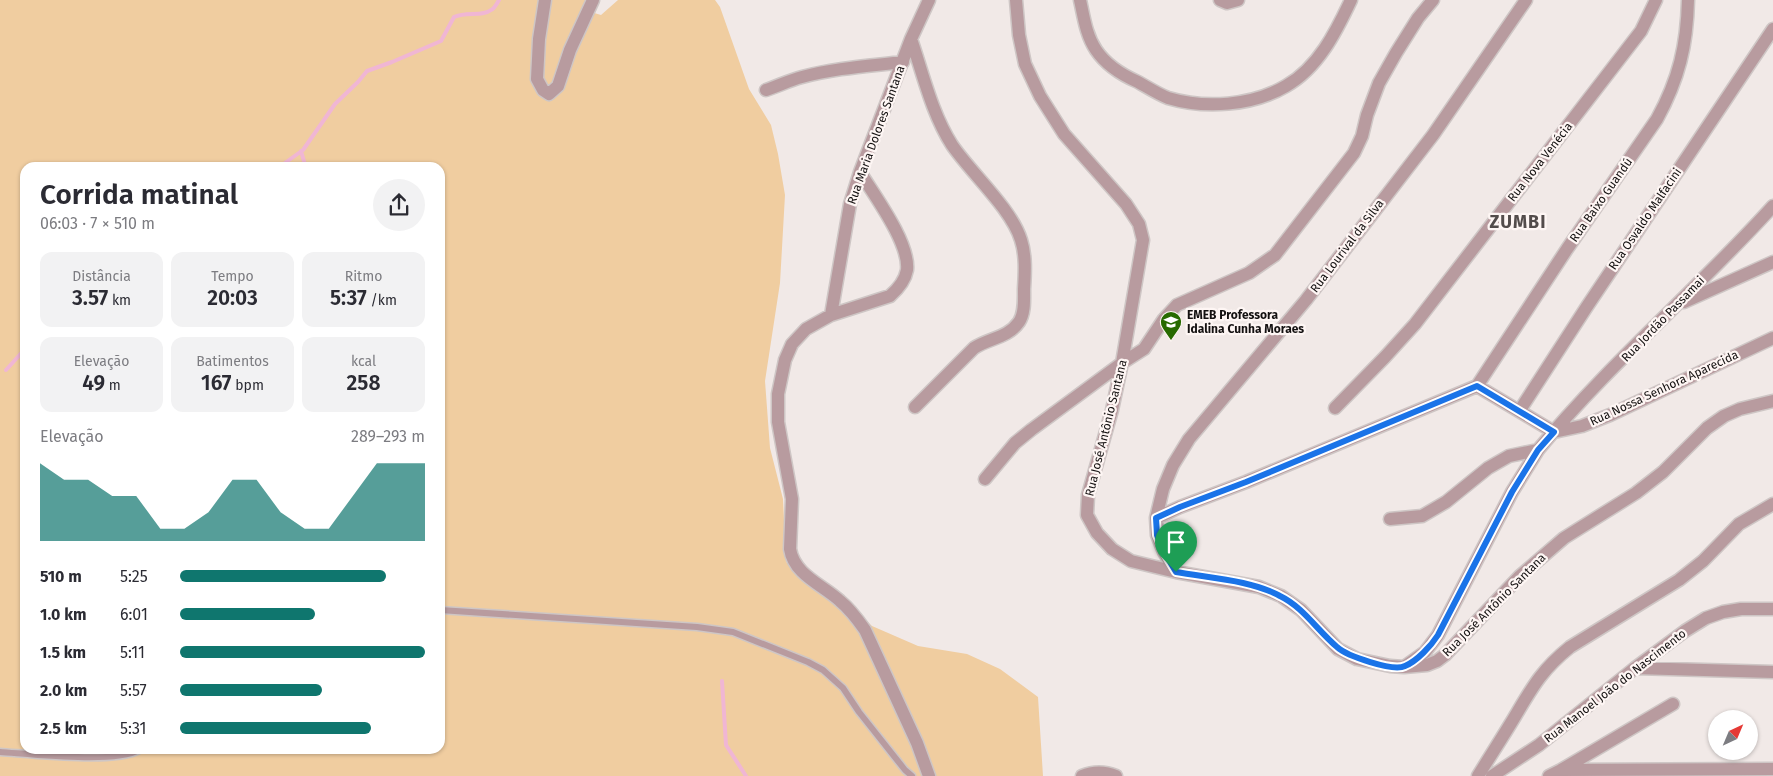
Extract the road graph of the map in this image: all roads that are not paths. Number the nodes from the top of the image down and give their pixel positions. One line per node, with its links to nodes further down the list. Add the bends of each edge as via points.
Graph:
1 (545, 0): 2 (street, via 537,79 549,94 558,86)
2 (593, 0)
3 (929, 0): 14 (street, Rua Maria Dolores Santana)
4 (1016, 0): 23 (street, Rua José Antônio Santana, via 1025,64 1040,96 1064,134 1126,204 1139,224 1143,240)
5 (1080, 0): 8 (street, via 1087,33 1097,51 1126,77 1167,97 1196,104 1228,104 1263,97 1287,86 1309,69 1327,46)
6 (1220, 0): 7 (street, via 1227,3)
7 (1238, 0)
8 (1351, 0)
9 (1433, 0): 23 (street, via 1418,18 1379,83 1354,153 1275,255 1249,273 1177,305 1164,318 1144,349)
10 (1526, 0): 33 (street, Rua Lourival da Silva, via 1433,134 1306,300 1189,439 1173,465)
11 (1656, 0): 27 (street, Rua Nova Venécia, via 1641,31 1415,324)
12 (1688, 0): 24 (street, Rua Baixo Guandú, via 1678,74 1662,111)
13 (1773, 29): 28 (street, Rua Osvaldo Malfacini)
14 (910, 39): 15 (street, Rua Maria Dolores Santana); 26 (street, via 952,144 1009,216 1021,240 1025,266 1023,315 1018,323 1006,335 983,343 968,353)
15 (903, 62): 16 (street, via 823,72); 17 (street, Rua Maria Dolores Santana)
16 (766, 90)
17 (860, 172): 21 (street, Rua Maria Dolores Santana, via 850,204); 21 (street, via 902,242 907,270 904,280 890,296)
18 (1773, 206): 20 (street, Rua Jordão Passamai)
19 (1773, 262): 20 (street)
20 (1676, 305): 29 (street, Rua Jordão Passamai)
21 (831, 315): 50 (street, via 806,329 792,344 778,394 778,422 792,499 790,549 803,573 842,602 865,630)
22 (1773, 338): 29 (street, Rua Nossa Senhora Aparecida, via 1610,415)
23 (1122, 363): 31 (street, via 1030,430); 35 (street, Rua José Antônio Santana, via 1088,495 1088,515 1097,533 1112,549 1131,561)
24 (1477, 386): 28 (street); 33 (street)
25 (1773, 401): 38 (street, Rua José Antônio Santana, via 1740,409 1707,428 1663,472 1636,493 1540,556 1445,655 1427,665)
26 (915, 407)
27 (1335, 408)
28 (1520, 410): 29 (street)
29 (1554, 432): 30 (street, Rua Jordão Passamai)
30 (1538, 450): 34 (street, via 1509,456 1422,516); 38 (street, Rua Jordão Passamai, via 1512,492 1438,635 1425,652)
31 (985, 479)
32 (1773, 504): 52 (street, via 1739,524 1679,580 1570,647 1555,660 1533,685)
33 (1156, 518): 35 (street, Rua Lourival da Silva, via 1157,535)
34 (1390, 519)
35 (1176, 572): 38 (street, Rua José Antônio Santana, via 1259,587 1281,596 1301,610 1338,648 1357,659)
36 (1773, 609): 39 (street, Rua Manoel João do Nascimento, via 1741,609 1706,618)
37 (445, 610): 49 (lane, via 732,632 808,662 833,678)
38 (1404, 667)
39 (1635, 668): 40 (street); 53 (street, Rua Manoel João do Nascimento, via 1539,745)
40 (1773, 672)
41 (1673, 704): 47 (street)
42 (0, 752): 43 (lane)
43 (20, 753)
44 (33, 754): 45 (lane)
45 (122, 754)
46 (1773, 769): 47 (street)
47 (1561, 770): 54 (street)
48 (1085, 775): 51 (street, via 1107,773)
49 (912, 776)
50 (929, 776)
51 (1116, 776)
52 (1478, 776)
53 (1492, 776)
54 (1548, 776)

